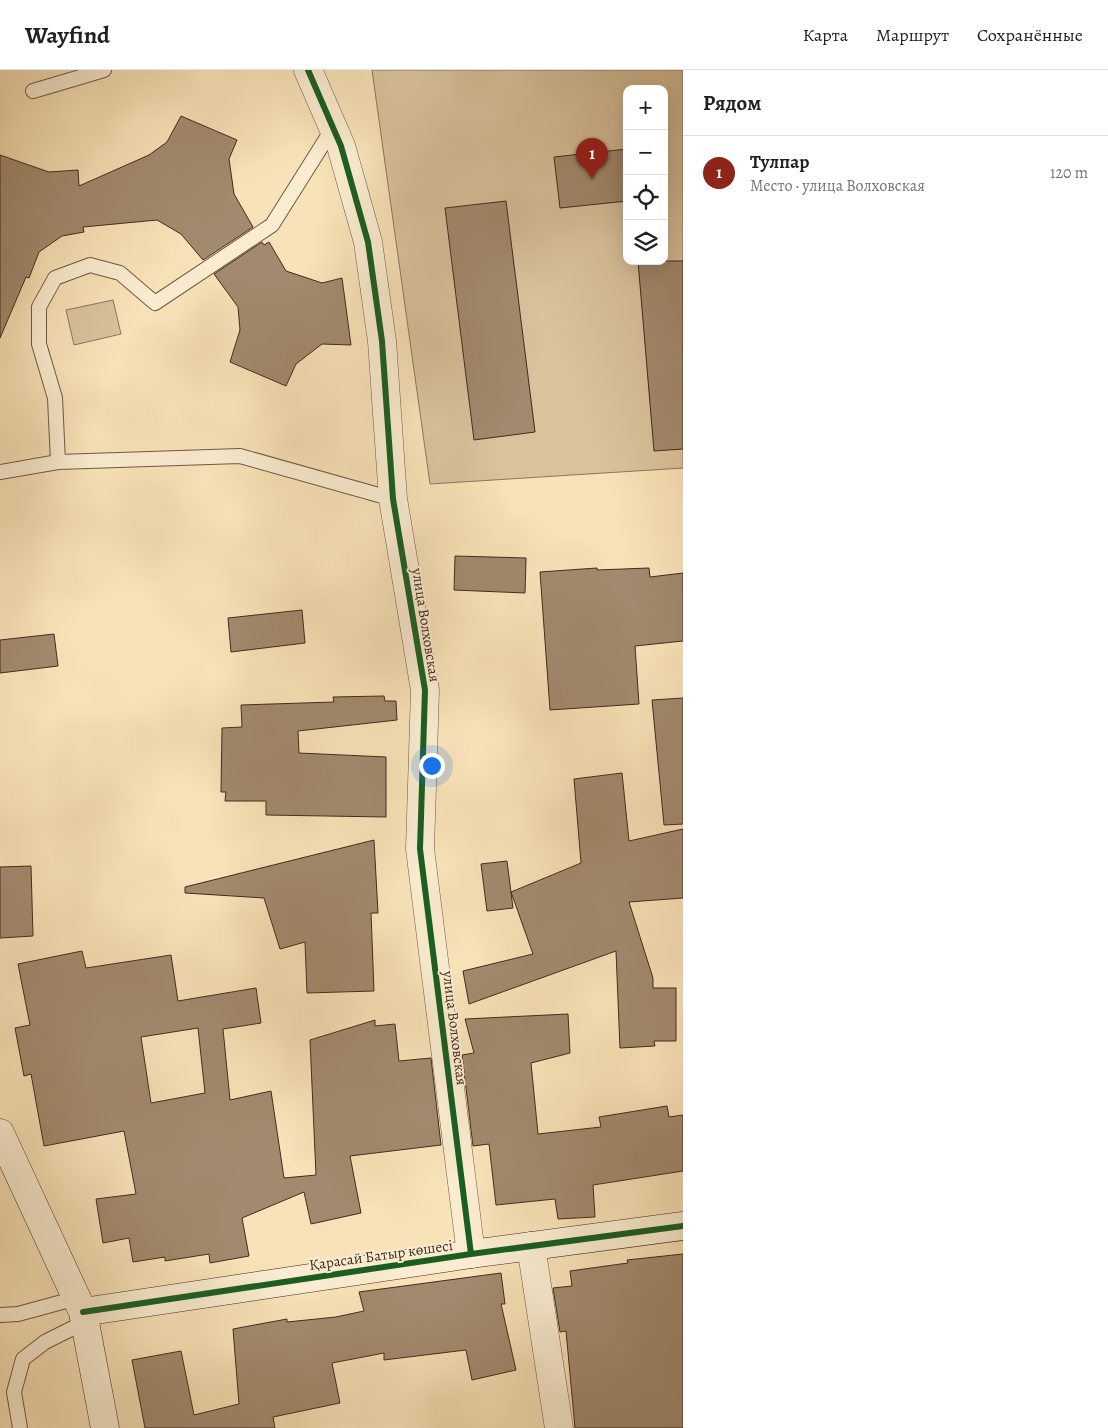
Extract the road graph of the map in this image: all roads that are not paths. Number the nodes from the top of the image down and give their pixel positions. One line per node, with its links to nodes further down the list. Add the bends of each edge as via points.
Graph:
1 (104, 70): 3 (lane)
2 (308, 70): 4 (street, улица Волховская)
3 (33, 91)
4 (333, 128): 5 (lane, via 272,225 156,303 120,273 90,265 55,278 39,307 38,344 55,398); 7 (street, улица Волховская, via 368,242 382,340)
5 (58, 462): 6 (lane); 7 (lane, via 240,456)
6 (0, 472)
7 (393, 499): 11 (street, улица Волховская, via 425,690 420,849)
8 (0, 1133): 12 (street)
9 (683, 1226): 10 (street, Қарасай Батыр көшесі)
10 (531, 1246): 11 (street, Қарасай Батыр көшесі); 16 (street)
11 (471, 1254): 12 (street, Қарасай Батыр көшесі)
12 (82, 1311): 13 (lane); 14 (lane, via 23,1359 14,1392); 15 (street)
13 (0, 1315)
14 (20, 1428)
15 (105, 1428)
16 (559, 1428)

